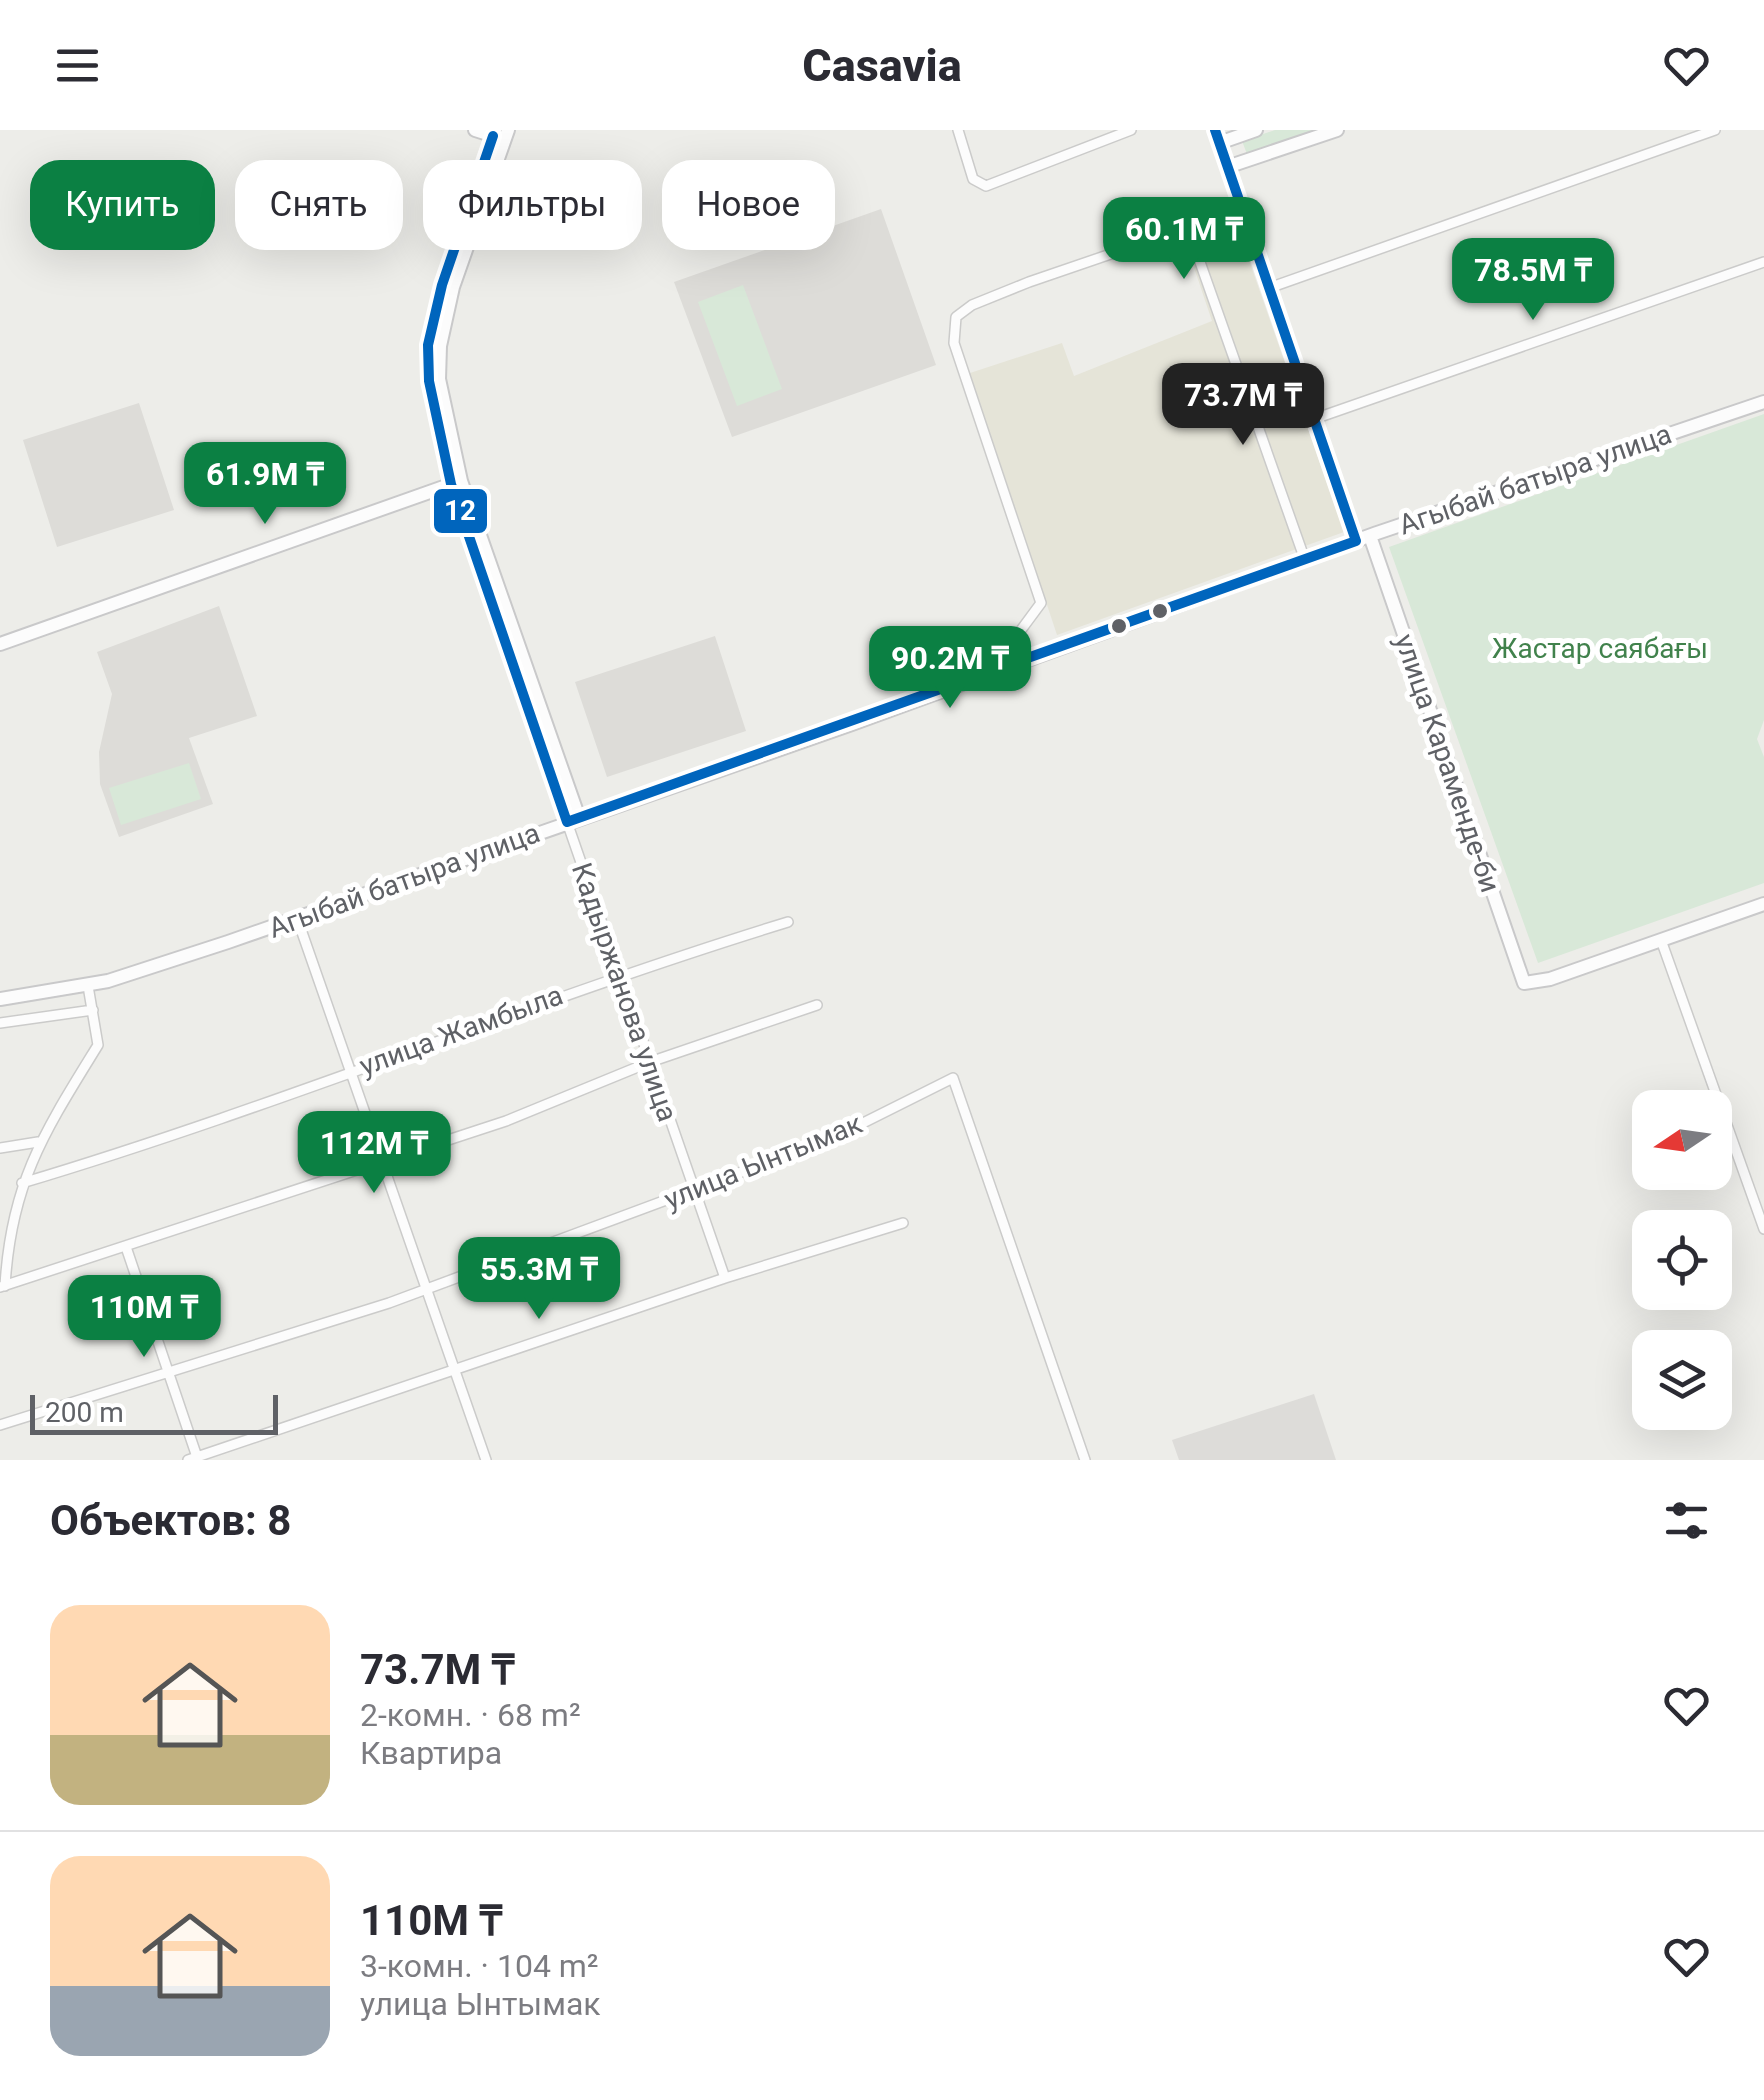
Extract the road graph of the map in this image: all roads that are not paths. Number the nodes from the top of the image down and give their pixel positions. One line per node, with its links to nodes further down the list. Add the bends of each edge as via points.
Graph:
1 (475, 130): 7 (main road)
2 (958, 130): 3 (street, via 973,179 986,186)
3 (1131, 130)
4 (1256, 130): 8 (main road)
5 (1337, 130): 9 (main road)
6 (1716, 130): 13 (street)
7 (500, 134): 16 (main road, Кадыржанова улица, via 442,285 428,345 434,416)
8 (1217, 136): 9 (main road, улица Караменде-би)
9 (1227, 166): 10 (main road, улица Караменде-би)
10 (1242, 209): 11 (street); 13 (main road, улица Караменде-би)
11 (1188, 228): 18 (street); 20 (street, via 972,304 952,324 1040,603 1018,634)
12 (1764, 262): 15 (street)
13 (1269, 288): 15 (main road, улица Караменде-би)
14 (1764, 402): 17 (main road, Агыбай батыра улица)
15 (1314, 419): 17 (main road, улица Караменде-би)
16 (456, 483): 19 (main road); 21 (main road, Кадыржанова улица)
17 (1363, 539): 18 (main road, Агыбай батыра улица); 25 (main road, улица Караменде-би, via 1456,777 1518,976 1530,985)
18 (1305, 560): 20 (main road, Агыбай батыра улица)
19 (0, 644)
20 (1022, 662): 21 (main road, Агыбай батыра улица)
21 (573, 820): 23 (main road, Агыбай батыра улица); 26 (street, Кадыржанова улица)
22 (1764, 904): 25 (main road)
23 (298, 918): 27 (main road, Агыбай батыра улица); 33 (street)
24 (788, 922): 26 (street, улица Жамбыла)
25 (1662, 940): 40 (street)
26 (619, 974): 32 (street, Кадыржанова улица); 33 (street, улица Жамбыла)
27 (88, 986): 28 (main road, Агыбай батыра улица); 30 (street)
28 (0, 1000)
29 (817, 1005): 32 (street)
30 (93, 1010): 31 (street); 34 (street, via 98,1045)
31 (0, 1023)
32 (650, 1062): 36 (street, via 506,1121); 38 (street, Кадыржанова улица)
33 (350, 1070): 36 (street); 37 (street, улица Жамбыла)
34 (38, 1142): 35 (street); 37 (street)
35 (0, 1148)
36 (382, 1160): 41 (street); 44 (street)
37 (22, 1183): 43 (street)
38 (694, 1190): 42 (street, Кадыржанова улица); 44 (street, улица Ынтымак); 50 (street, улица Ынтымак, via 832,1138 954,1078)
39 (903, 1223): 42 (street)
40 (1764, 1229)
41 (126, 1247): 43 (street); 46 (street)
42 (725, 1278): 45 (street)
43 (2, 1286)
44 (427, 1289): 45 (street); 46 (street, улица Ынтымак)
45 (456, 1371): 48 (street); 49 (street)
46 (169, 1374): 47 (street, улица Ынтымак); 48 (street)
47 (0, 1425)
48 (194, 1459)
49 (486, 1460)
50 (1085, 1460)

